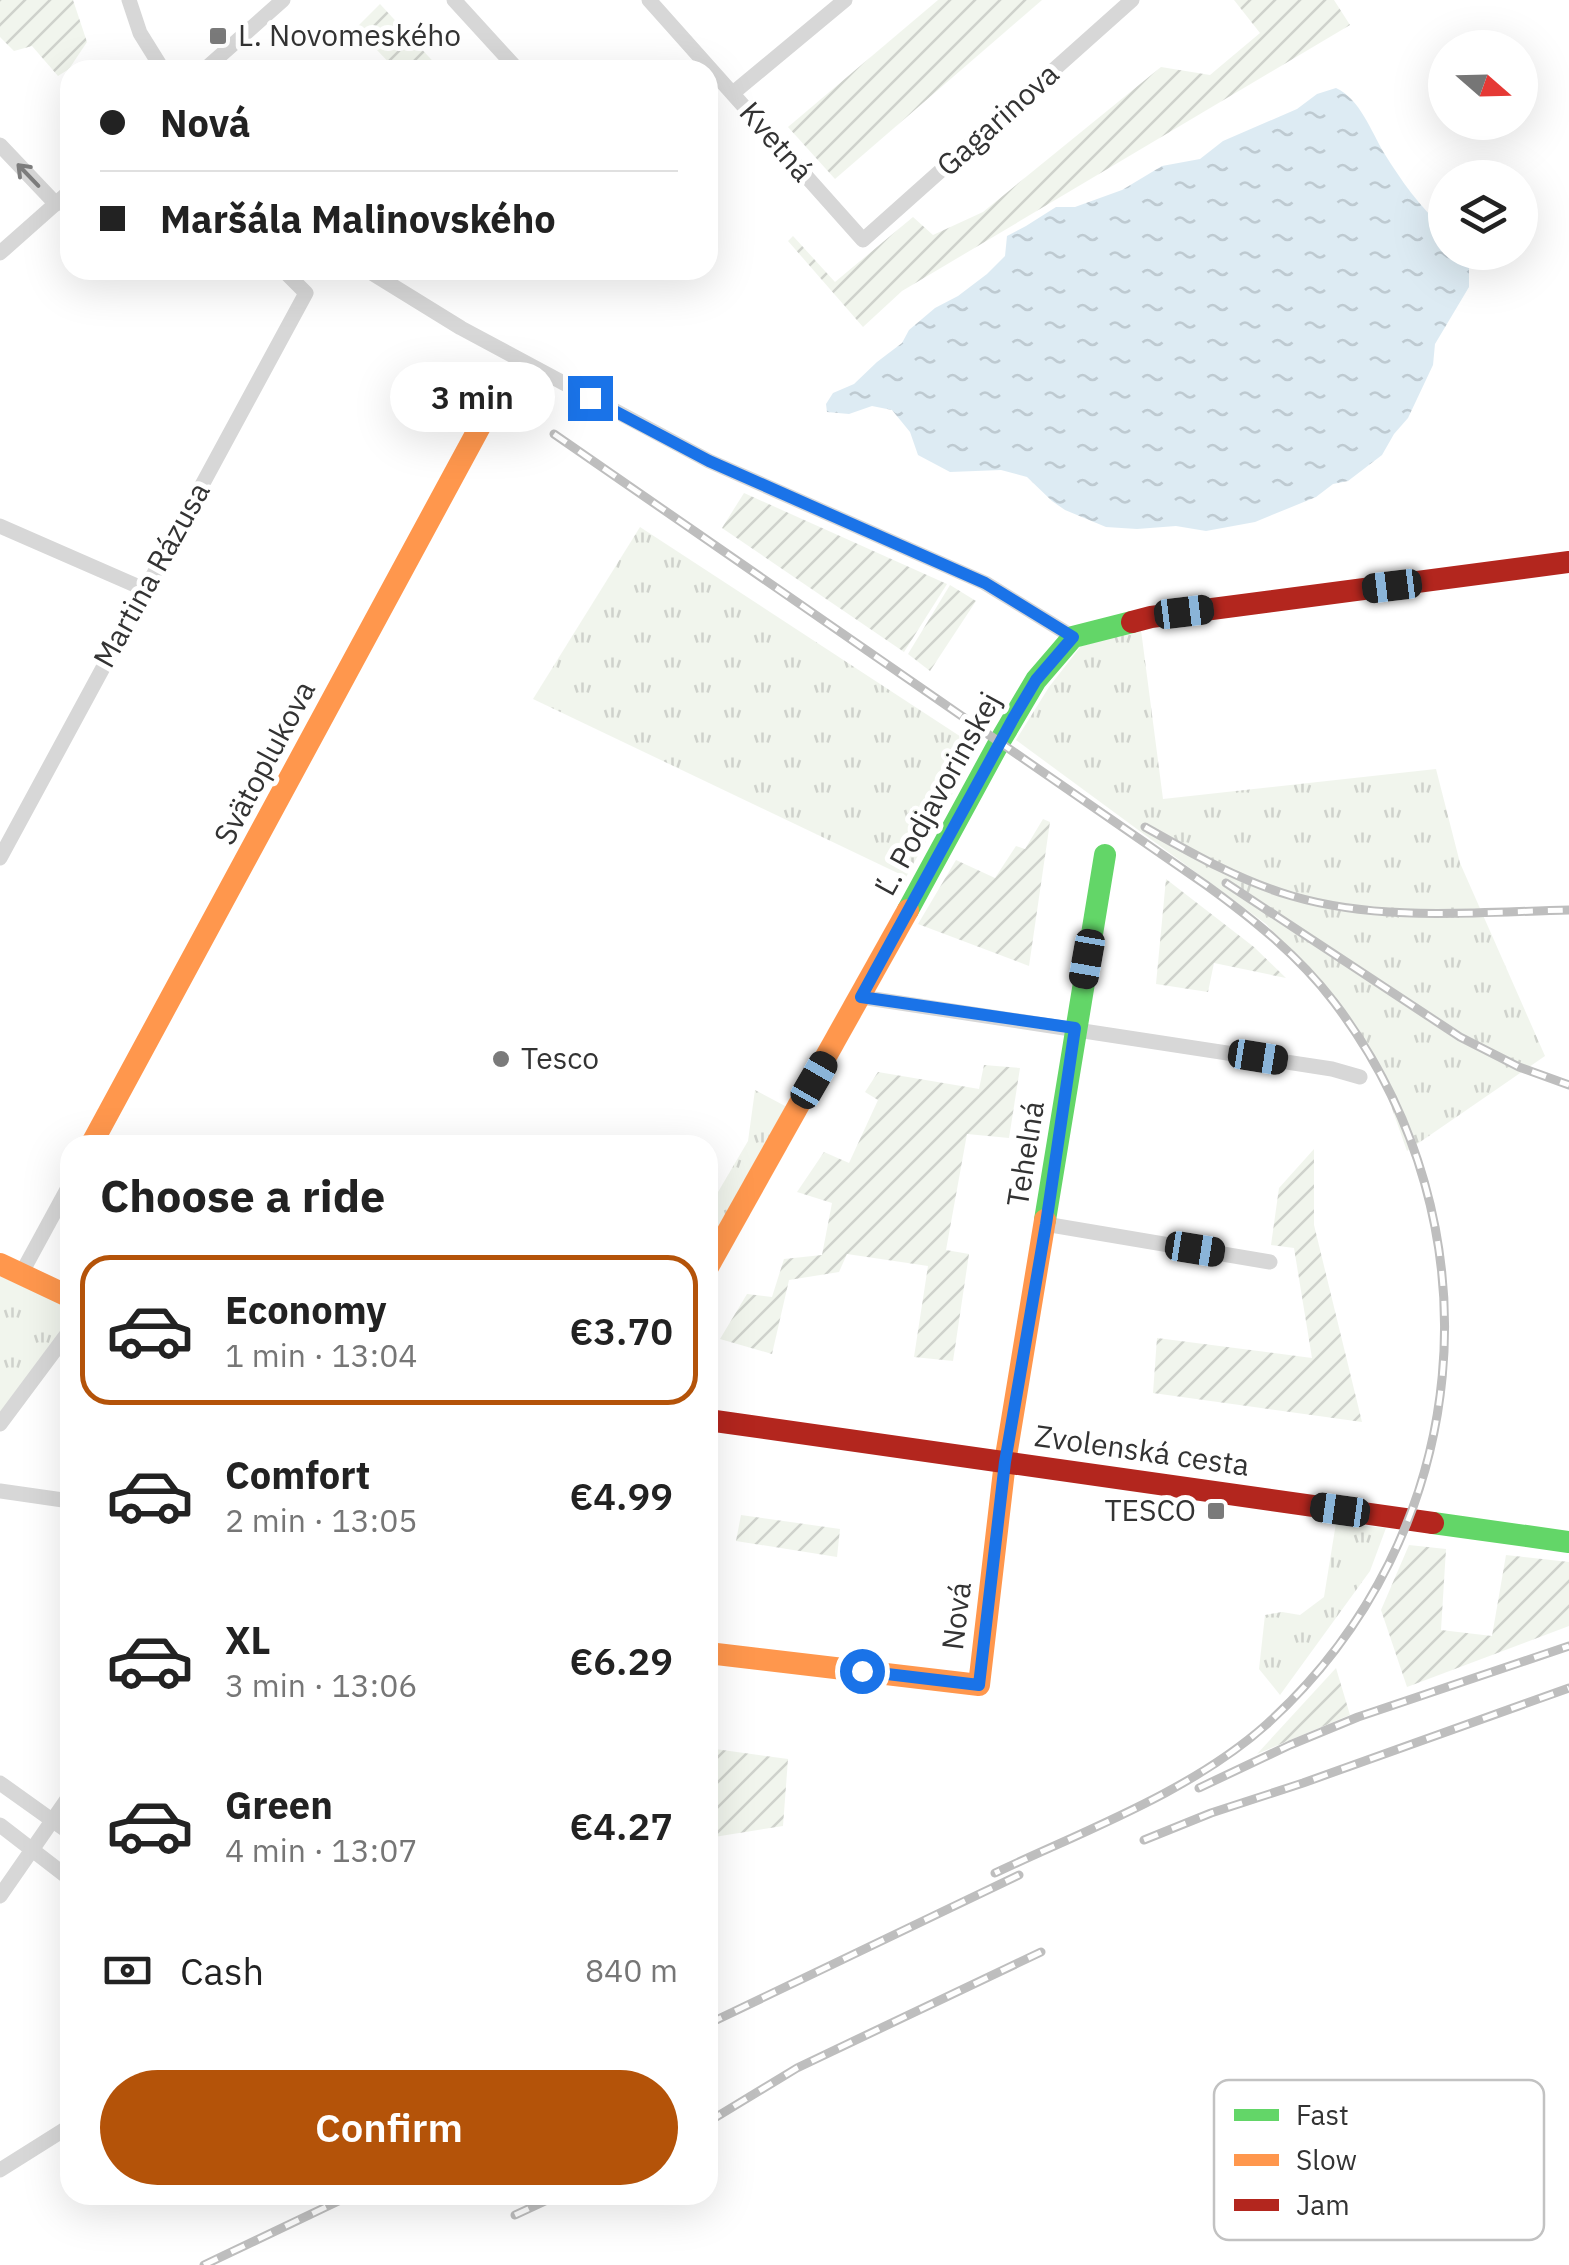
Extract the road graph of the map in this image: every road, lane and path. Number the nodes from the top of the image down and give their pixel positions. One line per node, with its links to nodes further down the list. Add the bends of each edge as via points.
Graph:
1 (129, 0): 7 (street)
2 (283, 0): 8 (street)
3 (454, 0): 9 (street)
4 (649, 0): 10 (street, Kvetná)
5 (845, 0): 12 (street)
6 (1130, 1): 16 (street, Gagarinova)
7 (157, 60)
8 (215, 60)
9 (509, 60)
10 (703, 60)
11 (718, 76): 12 (street, Kvetná)
12 (733, 93): 16 (street, Kvetná)
13 (0, 145): 15 (street, one-way to 13)
14 (60, 201): 15 (street)
15 (56, 204): 17 (street)
16 (863, 240)
17 (0, 254)
18 (293, 280): 23 (street, Martina Rázusa, via 306,294)
19 (383, 280): 24 (street, via 709,461 985,583)
20 (439, 380): 30 (street, Svätoplukova, via 490,408)
21 (0, 526): 23 (street)
22 (1569, 562): 24 (street, via 1151,617)
23 (144, 589): 26 (street, Martina Rázusa)
24 (1073, 637): 27 (street, Ľ. Podjavorinskej, via 1028,692)
25 (1104, 855): 28 (street, Tehelná)
26 (0, 858)
27 (861, 997): 28 (street); 33 (street, Ľ. Podjavorinskej)
28 (1075, 1028): 29 (street); 32 (street, Tehelná)
29 (1360, 1077)
30 (96, 1135)
31 (60, 1198): 35 (street)
32 (1046, 1224): 34 (street); 40 (street, Tehelná)
33 (718, 1250)
34 (1270, 1262)
35 (10, 1269): 36 (street)
36 (60, 1293)
37 (60, 1343): 39 (street)
38 (718, 1421): 40 (street, Zvolenská cesta)
39 (0, 1424)
40 (1005, 1462): 43 (street, Zvolenská cesta); 44 (street, Nová, via 979,1685)
41 (0, 1491): 42 (street)
42 (60, 1500)
43 (1569, 1542)
44 (718, 1654)
45 (0, 1783): 47 (street)
46 (60, 1809): 47 (street)
47 (53, 1820): 49 (street); 50 (street)
48 (0, 1825): 50 (street)
49 (60, 1825)
50 (33, 1849): 51 (street); 52 (street)
51 (60, 1871)
52 (0, 1896)
53 (60, 2132): 54 (street)
54 (0, 2170)

